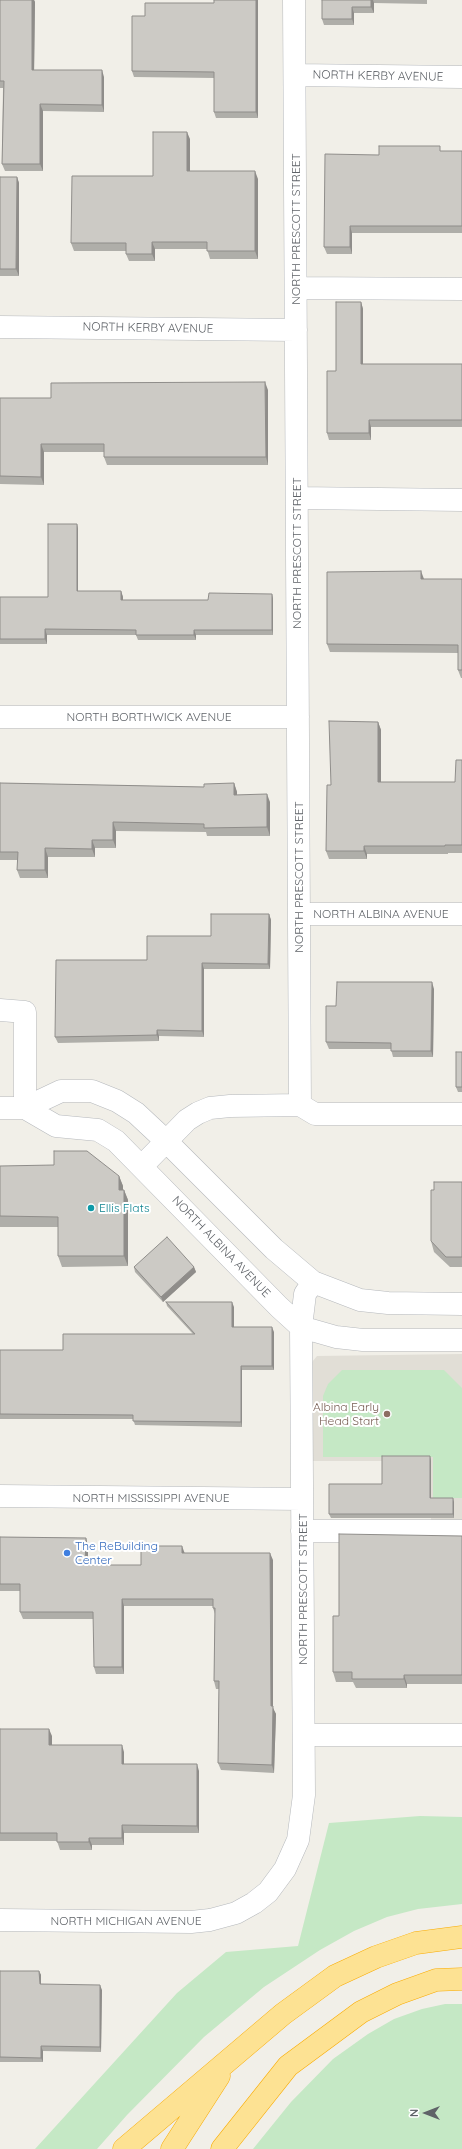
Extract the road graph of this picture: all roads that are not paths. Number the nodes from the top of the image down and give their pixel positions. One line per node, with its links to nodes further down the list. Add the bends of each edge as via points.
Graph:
1 (294, 0): 2 (street, NORTH PRESCOTT STREET)
2 (295, 75): 3 (street, NORTH KERBY AVENUE); 4 (street, NORTH PRESCOTT STREET)
3 (462, 77)
4 (296, 288): 5 (street); 7 (street, NORTH PRESCOTT STREET)
5 (462, 289)
6 (0, 327): 7 (street, NORTH KERBY AVENUE)
7 (296, 330): 8 (street, NORTH PRESCOTT STREET)
8 (297, 498): 9 (street); 11 (street, NORTH PRESCOTT STREET)
9 (462, 500)
10 (0, 717): 11 (street, NORTH BORTHWICK AVENUE)
11 (298, 717): 12 (street, NORTH PRESCOTT STREET)
12 (299, 914): 13 (street, NORTH ALBINA AVENUE); 15 (street, NORTH PRESCOTT STREET)
13 (462, 914)
14 (0, 1010): 17 (street, via 25,1012)
15 (300, 1105): 18 (street, via 315,1114); 19 (street, via 210,1108 187,1120)
16 (0, 1108): 17 (street)
17 (25, 1108): 19 (street, via 61,1091 92,1091 117,1101 136,1113); 20 (street, NORTH ALBINA AVENUE, via 56,1126 98,1130 116,1141)
18 (462, 1114)
19 (166, 1141): 20 (street); 21 (street, via 274,1249)
20 (142, 1166): 23 (street, NORTH ALBINA AVENUE)
21 (313, 1282): 22 (street, via 360,1300 388,1304); 23 (street, NORTH PRESCOTT STREET, via 305,1294)
22 (462, 1304)
23 (301, 1327): 24 (street, via 336,1337 363,1340); 26 (street, NORTH PRESCOTT STREET)
24 (462, 1340)
25 (0, 1496): 26 (street, NORTH MISSISSIPPI AVENUE)
26 (302, 1499): 27 (street, NORTH PRESCOTT STREET)
27 (302, 1531): 28 (street); 29 (street, NORTH PRESCOTT STREET)
28 (462, 1531)
29 (304, 1735): 30 (street); 31 (street, NORTH PRESCOTT STREET, via 304,1795 298,1840 285,1869)
30 (462, 1735)
31 (268, 1892): 32 (street, NORTH MICHIGAN AVENUE, via 236,1914 191,1922)
32 (0, 1920)
33 (462, 1937): 35 (highway, via 416,1943 376,1957 335,1976 283,2014)
34 (462, 1979): 38 (highway, via 436,1980 397,1994 361,2012 288,2066)
35 (230, 2058): 36 (highway); 37 (highway)
36 (124, 2149)
37 (172, 2149)
38 (222, 2149)

